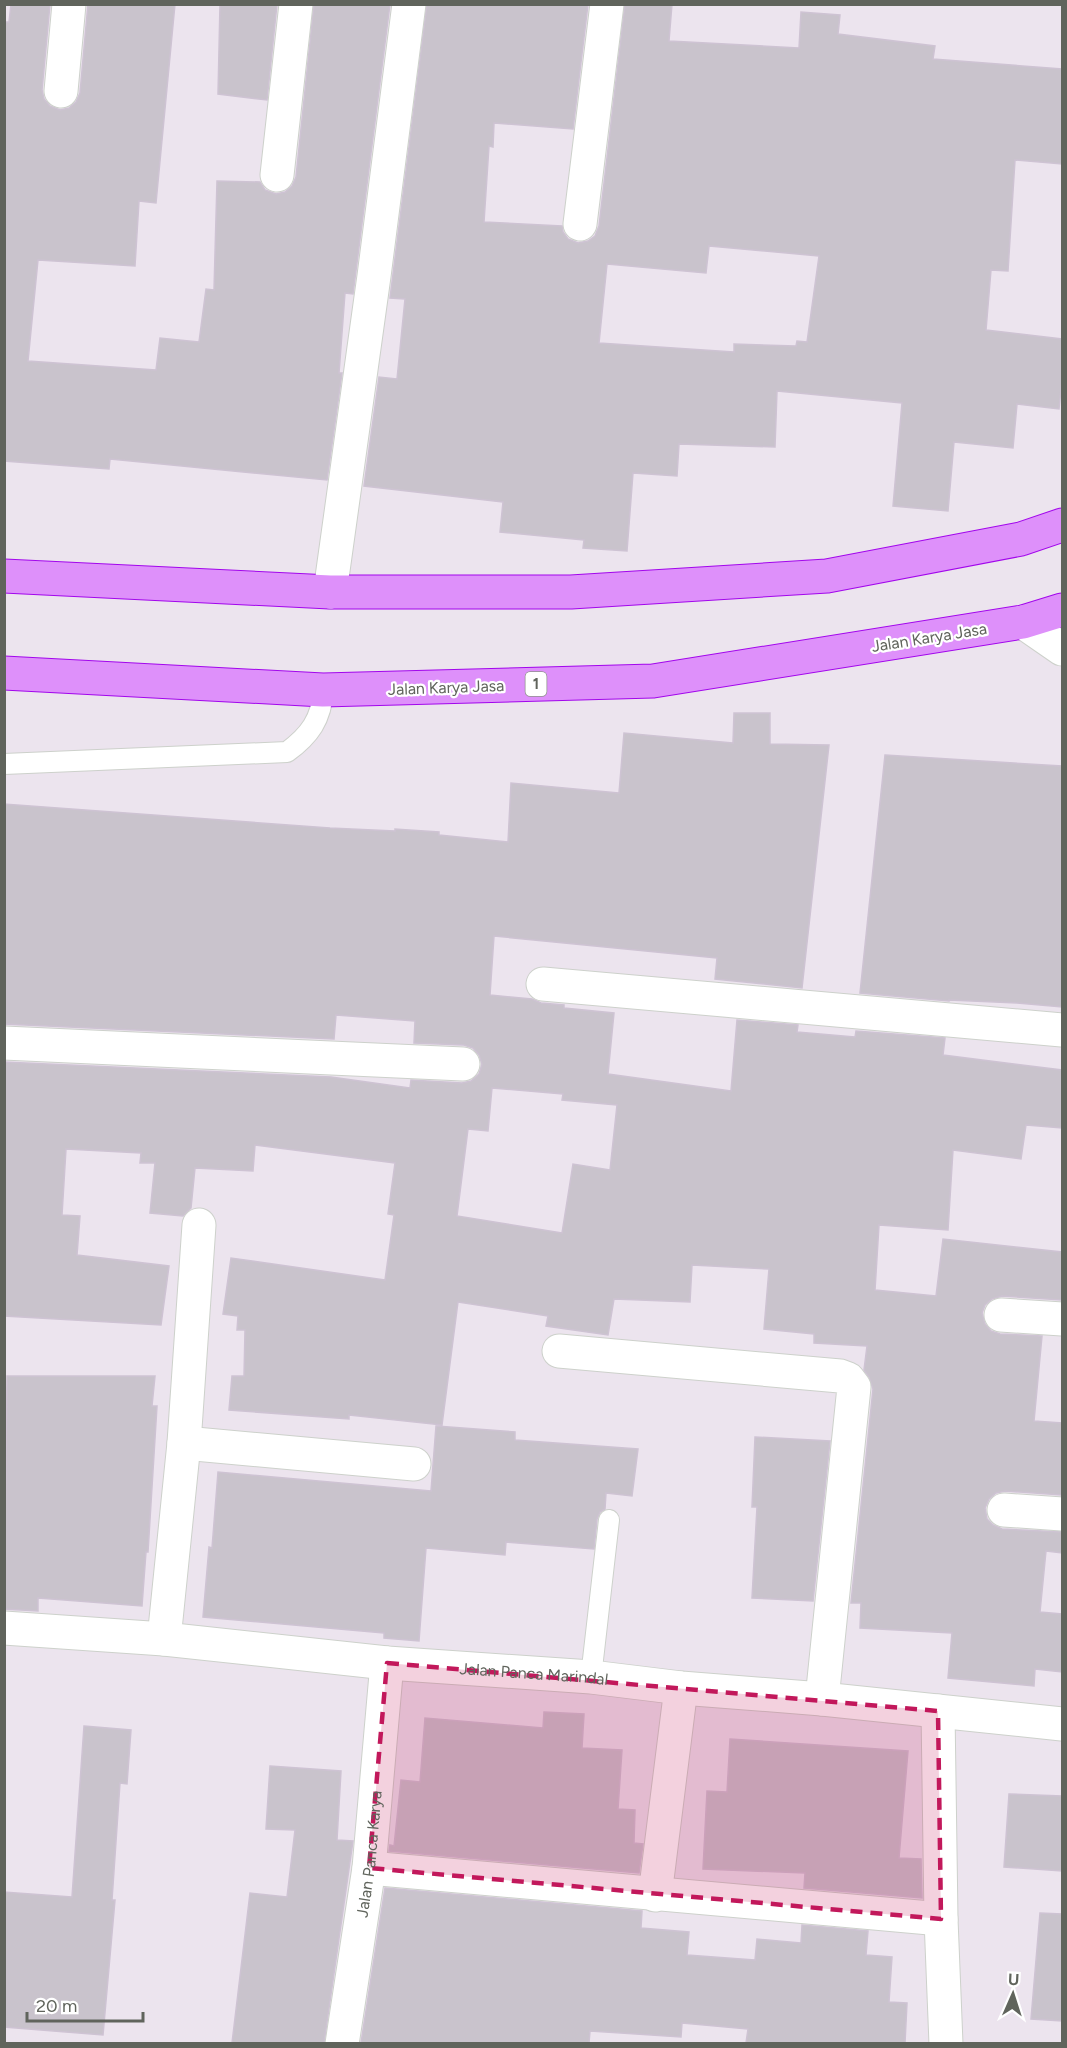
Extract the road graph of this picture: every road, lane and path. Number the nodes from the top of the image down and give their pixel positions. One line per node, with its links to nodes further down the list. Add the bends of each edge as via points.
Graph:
1 (69, 4): 5 (street)
2 (296, 4): 6 (street)
3 (409, 4): 10 (street)
4 (607, 4): 7 (street)
5 (61, 91)
6 (277, 176)
7 (580, 224)
8 (1062, 525): 10 (highway, via 1021,539 827,576 572,592)
9 (4, 576): 10 (highway)
10 (330, 592)
11 (1062, 610): 12 (highway, Jalan Karya Jasa / 1)
12 (1023, 622): 13 (street); 15 (highway, Jalan Karya Jasa / 1, via 653,681)
13 (1062, 649)
14 (4, 673): 15 (highway, Jalan Karya Jasa / 1)
15 (323, 690): 16 (lane, via 322,706 314,724 303,740 287,752)
16 (4, 764)
17 (543, 984): 18 (street)
18 (1062, 1030)
19 (4, 1043): 20 (street)
20 (463, 1064)
21 (199, 1225): 25 (street)
22 (1001, 1315): 23 (street)
23 (1062, 1319)
24 (559, 1351): 35 (street, via 848,1379 854,1387)
25 (184, 1443): 26 (street); 31 (street)
26 (414, 1464)
27 (1004, 1510): 28 (street)
28 (1062, 1514)
29 (609, 1520): 33 (lane)
30 (4, 1628): 31 (street, Jalan Panca Marindal)
31 (164, 1640): 32 (street, Jalan Panca Marindal)
32 (387, 1663): 33 (street, Jalan Panca Marindal); 38 (street, Jalan Panca Karya)
33 (591, 1677): 34 (street, Jalan Panca Marindal)
34 (681, 1688): 35 (street, Jalan Panca Marindal); 39 (street)
35 (822, 1700): 36 (street, Jalan Panca Marindal)
36 (938, 1711): 37 (street, Jalan Panca Marindal); 40 (street)
37 (1062, 1724)
38 (369, 1869): 39 (street); 41 (street, Jalan Panca Karya)
39 (655, 1895): 40 (street)
40 (940, 1919): 42 (street)
41 (342, 2043)
42 (946, 2043)

